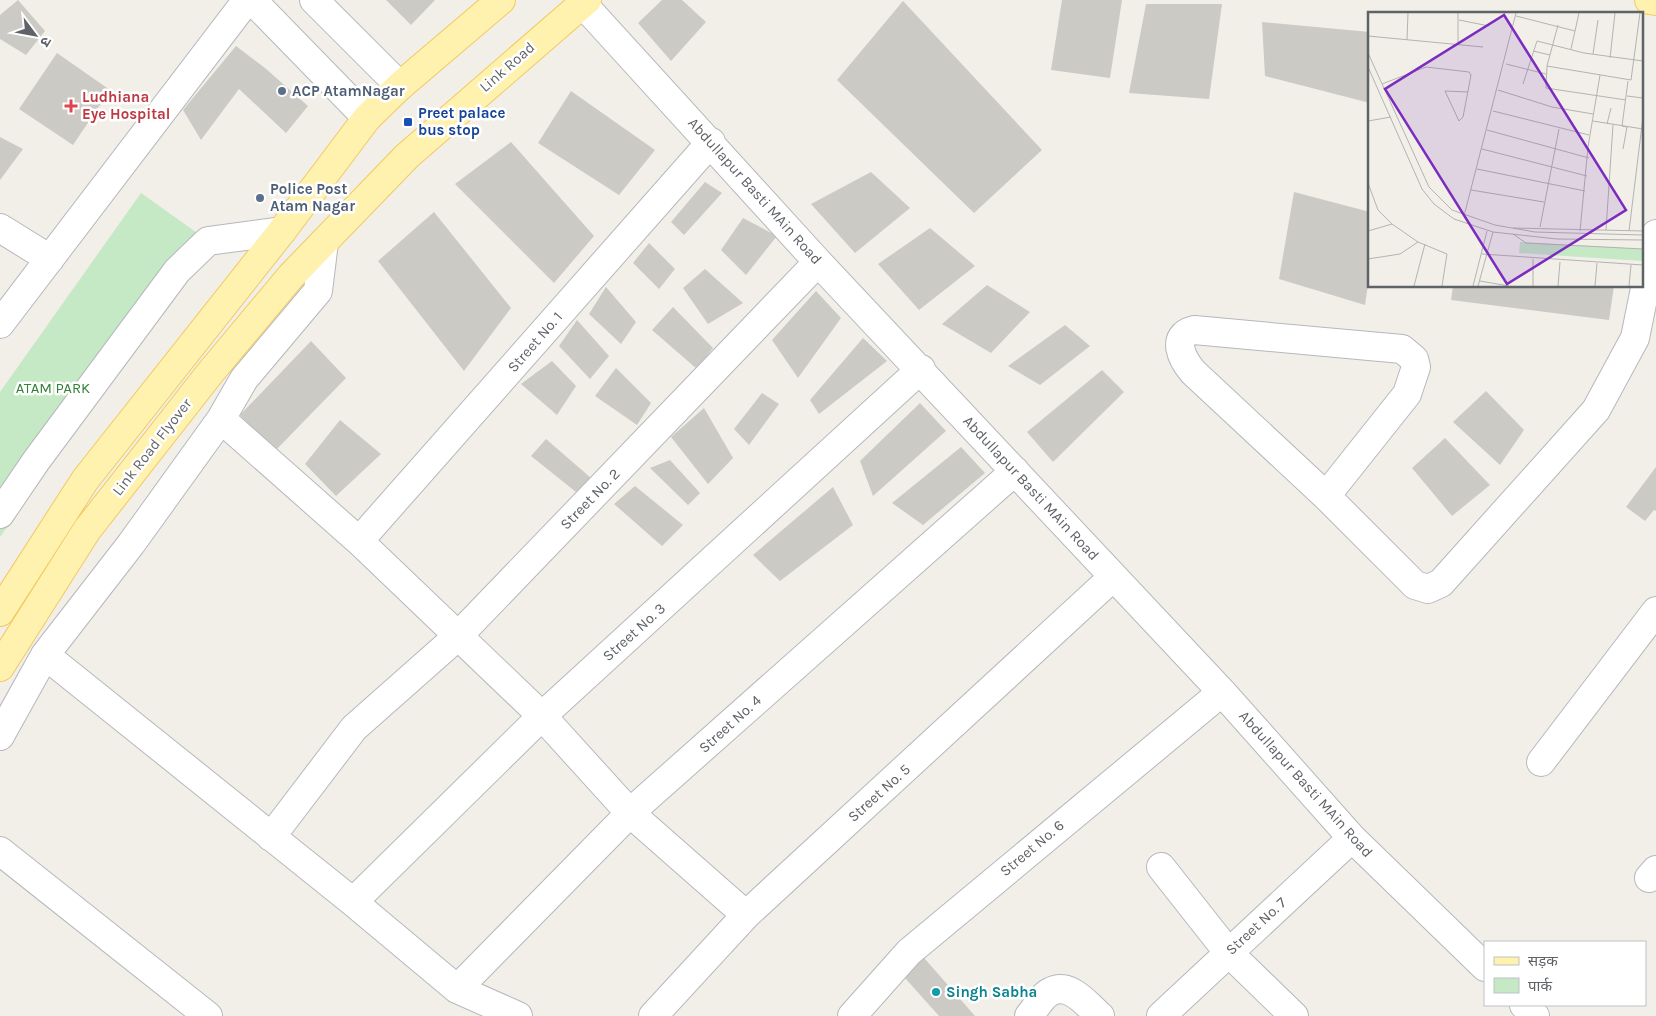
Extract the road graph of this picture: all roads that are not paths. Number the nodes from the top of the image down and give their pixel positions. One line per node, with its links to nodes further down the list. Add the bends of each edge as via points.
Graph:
1 (247, 0): 15 (street)
2 (252, 0): 9 (street)
3 (314, 0): 8 (street)
4 (502, 0): 8 (main road)
5 (1649, 0): 6 (main road)
6 (1656, 1)
7 (584, 2): 10 (street, Abdullapur Basti MAin Road); 14 (main road, Link Road, via 407,156)
8 (400, 86): 9 (main road)
9 (367, 118): 12 (main road)
10 (711, 142): 16 (street, Abdullapur Basti MAin Road); 23 (street, Street No. 1)
11 (0, 228): 15 (street)
12 (282, 231): 22 (street, via 208,241 177,271); 25 (main road, via 85,480)
13 (1656, 234): 21 (street, via 1635,338 1596,410 1441,583 1428,589 1415,585)
14 (324, 242): 19 (street, via 318,291 244,379); 29 (main road, Link Road Flyover, via 291,276 210,373 87,530)
15 (50, 259): 17 (street)
16 (818, 262): 18 (street, Abdullapur Basti MAin Road); 27 (street, Street No. 2)
17 (0, 324)
18 (921, 369): 20 (street, Abdullapur Basti MAin Road); 31 (street, Street No. 3)
19 (222, 419): 23 (street); 28 (street)
20 (1015, 471): 24 (street, Abdullapur Basti MAin Road); 34 (street, Street No. 4)
21 (1326, 496): 21 (street, via 1184,361 1180,345 1187,332 1194,330 1402,349 1414,359 1416,367 1407,394)
22 (0, 514)
23 (359, 541): 27 (street)
24 (1114, 577): 30 (street, Abdullapur Basti MAin Road); 40 (street, Street No. 5)
25 (0, 612)
26 (1654, 616): 33 (street)
27 (458, 636): 31 (street); 35 (street, Street No. 2, via 354,728)
28 (45, 655): 32 (street); 35 (street)
29 (0, 667)
30 (1222, 692): 36 (street, Abdullapur Basti MAin Road); 48 (street, Street No. 6, via 909,952)
31 (542, 716): 34 (street); 39 (street, Street No. 3)
32 (0, 736)
33 (1541, 762)
34 (630, 813): 40 (street); 43 (street, Street No. 4)
35 (271, 837): 39 (street)
36 (1352, 838): 41 (street, Street No. 7); 42 (street, Abdullapur Basti MAin Road)
37 (0, 851): 45 (street)
38 (1160, 867): 41 (street)
39 (353, 902): 43 (street)
40 (746, 915): 47 (street, Street No. 5)
41 (1228, 952): 51 (street, Street No. 7); 52 (street)
42 (1484, 966)
43 (457, 988): 46 (street)
44 (1525, 1006): 53 (street)
45 (208, 1016)
46 (518, 1016)
47 (653, 1016)
48 (852, 1016)
49 (1029, 1016): 50 (street, via 1050,992 1063,989 1072,991)
50 (1100, 1016)
51 (1161, 1016)
52 (1294, 1016)
53 (1535, 1016)

